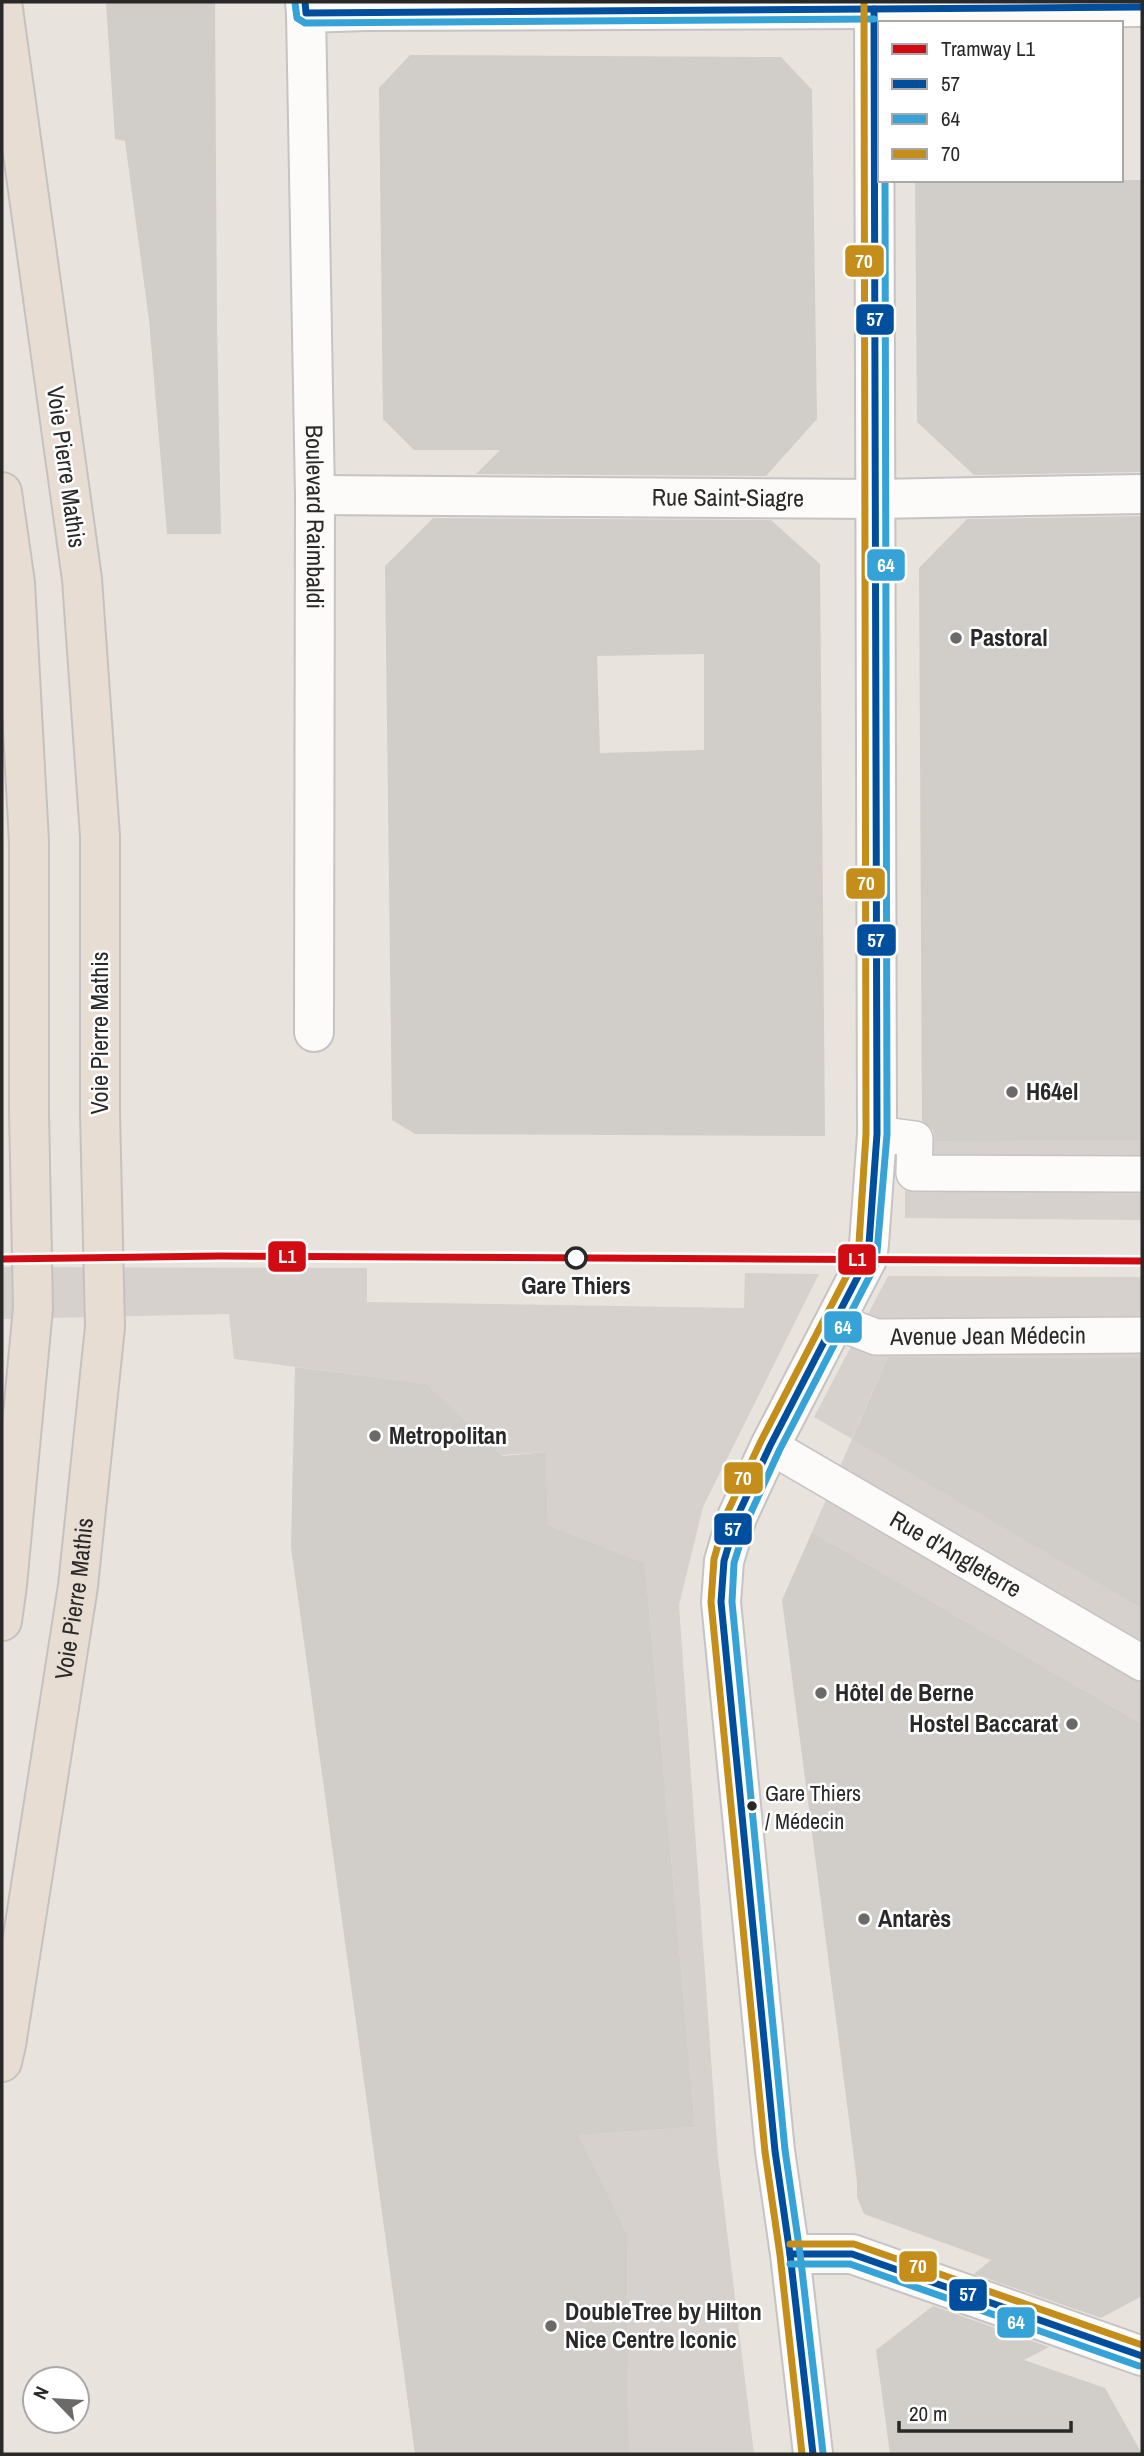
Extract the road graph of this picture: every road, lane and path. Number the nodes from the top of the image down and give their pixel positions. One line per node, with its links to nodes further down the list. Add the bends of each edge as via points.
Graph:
1 (2, 2): 17 (highway, Voie Pierre Mathis, via 82,579 100,836 105,1327 78,1586)
2 (874, 6): 3 (street); 4 (street); 8 (street)
3 (306, 7): 7 (street, Boulevard Raimbaldi)
4 (1142, 7)
5 (2, 492): 15 (highway, via 15,583 29,842 33,1308)
6 (1142, 494): 8 (street, Rue Saint-Siagre)
7 (315, 495): 8 (street, Rue Saint-Siagre); 9 (street, Boulevard Raimbaldi)
8 (876, 499): 10 (street)
9 (314, 1032)
10 (877, 1134): 11 (street, via 915,1139 914,1173); 12 (street, via 867,1259)
11 (1142, 1174)
12 (842, 1307): 13 (street, Avenue Jean Médecin, via 876,1336); 14 (street)
13 (1142, 1335)
14 (770, 1446): 16 (street, Rue d'Angleterre); 18 (street, via 737,1517 724,1561 720,1602 775,2151)
15 (2, 1621)
16 (1142, 1663)
17 (2, 2062)
18 (790, 2254): 19 (street, via 852,2254); 20 (street)
19 (1142, 2356)
20 (813, 2454)

